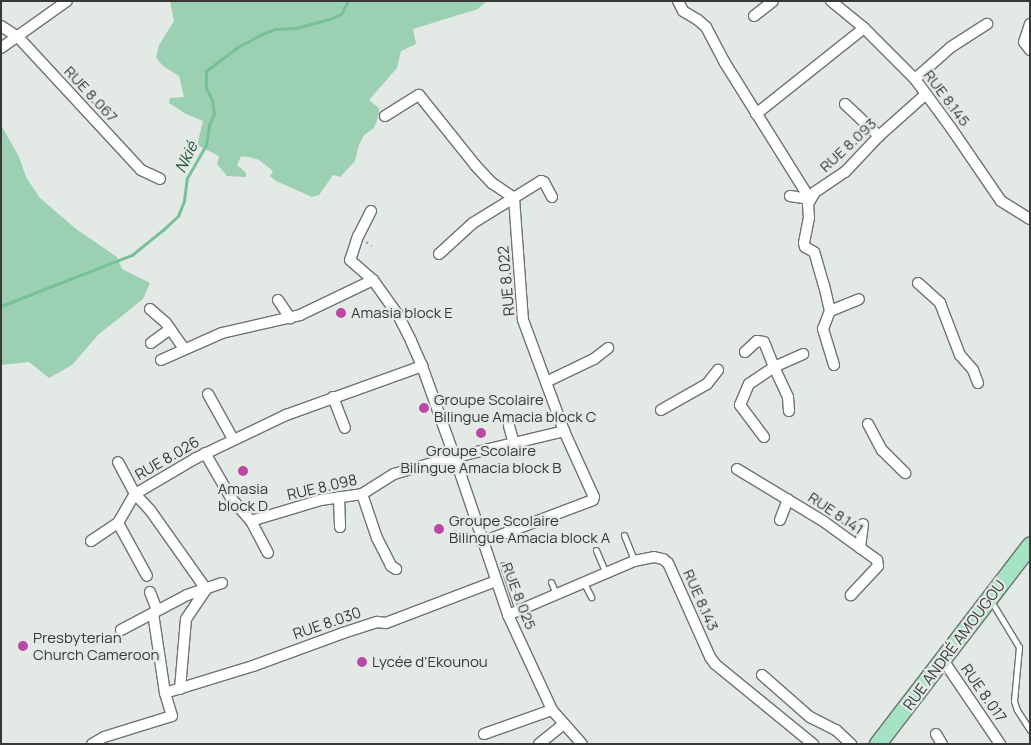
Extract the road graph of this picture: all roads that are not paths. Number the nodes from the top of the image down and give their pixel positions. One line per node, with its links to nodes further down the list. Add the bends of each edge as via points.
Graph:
1 (67, 1): 10 (street)
2 (678, 1): 16 (street, via 683,11 706,27)
3 (773, 1): 5 (street)
4 (831, 1): 9 (street, RUE 8.145)
5 (754, 16)
6 (987, 24): 13 (street, via 951,47)
7 (1030, 24): 12 (street, via 1024,42)
8 (1, 26): 10 (street, RUE 8.067)
9 (864, 28): 13 (street, RUE 8.145); 16 (street)
10 (18, 37): 11 (street); 19 (street, RUE 8.067, via 137,166)
11 (1, 48)
12 (1030, 50)
13 (915, 80): 14 (street, RUE 8.145)
14 (926, 94): 18 (street, RUE 8.093); 25 (street, RUE 8.145, via 1001,201)
15 (845, 104): 18 (street)
16 (756, 114): 23 (street)
17 (385, 116): 22 (street, via 419,95 475,165 492,183)
18 (879, 136): 23 (street, RUE 8.093, via 845,172)
19 (160, 179)
20 (790, 196): 23 (street)
21 (552, 197): 22 (street, via 541,181)
22 (514, 198): 26 (street, via 468,227); 45 (street, RUE 8.022, via 522,312)
23 (810, 199): 32 (street, via 804,243 814,252)
24 (371, 211): 27 (street, RUE 8.025, via 350,258)
25 (1030, 218)
26 (439, 254)
27 (373, 280): 33 (street); 42 (street, RUE 8.025, via 398,315)
28 (918, 283): 46 (street, via 940,303 960,354 973,370)
29 (278, 300): 33 (street)
30 (859, 300): 32 (street)
31 (150, 309): 34 (street)
32 (830, 311): 41 (street, via 822,328)
33 (290, 318): 37 (street, via 233,330)
34 (170, 328): 35 (street); 37 (street)
35 (151, 343)
36 (608, 348): 45 (street, via 594,359)
37 (184, 349): 40 (street)
38 (744, 352): 43 (street, via 757,341 764,342)
39 (803, 354): 43 (street)
40 (161, 360)
41 (834, 365)
42 (422, 366): 48 (street, RUE 8.026); 59 (street, RUE 8.025)
43 (774, 368): 50 (street, via 788,397); 55 (street, via 749,384 740,402)
44 (718, 370): 49 (street, via 707,384)
45 (546, 382): 54 (street, RUE 8.022)
46 (978, 384)
47 (208, 394): 56 (street)
48 (332, 397): 53 (street); 56 (street, RUE 8.026)
49 (662, 410)
50 (789, 411)
51 (868, 424): 62 (street, via 882,450)
52 (509, 426): 57 (street)
53 (345, 428)
54 (564, 431): 57 (street, RUE 8.098); 74 (street, RUE 8.022, via 594,500)
55 (764, 437)
56 (233, 439): 58 (street, RUE 8.026)
57 (514, 444): 59 (street, RUE 8.098)
58 (205, 453): 63 (street, RUE 8.026); 68 (street, via 232,498)
59 (455, 458): 64 (street, RUE 8.098, via 394,474); 74 (street, RUE 8.025)
60 (118, 462): 63 (street)
61 (737, 469): 66 (street, RUE 8.141)
62 (905, 473)
63 (135, 494): 69 (street); 88 (street, RUE 8.026)
64 (362, 494): 65 (street, RUE 8.098); 81 (street, via 377,538 391,566)
65 (339, 497): 68 (street, RUE 8.098); 71 (street)
66 (788, 499): 67 (street); 76 (street, RUE 8.141)
67 (780, 520)
68 (251, 521): 78 (street)
69 (118, 523): 73 (street); 83 (street)
70 (863, 524): 76 (street)
71 (340, 527)
72 (624, 535): 79 (lane)
73 (91, 540)
74 (482, 542): 84 (street, RUE 8.025)
75 (1029, 547): 93 (main road, RUE ANDRÉ AMOUGOU)
76 (860, 548): 91 (street, RUE 8.141, via 879,564)
77 (596, 550): 82 (lane)
78 (268, 553)
79 (634, 561): 82 (street, RUE 8.143); 110 (street, RUE 8.143, via 654,556 668,563 715,664)
80 (503, 565): 94 (lane)
81 (396, 569)
82 (606, 573): 86 (street, RUE 8.143)
83 (147, 576)
84 (496, 581): 96 (street, RUE 8.025); 100 (street, RUE 8.030, via 386,623 378,622 343,633)
85 (551, 582): 90 (lane)
86 (584, 582): 90 (street, RUE 8.143); 92 (lane)
87 (222, 583): 88 (street)
88 (206, 589): 95 (street); 100 (street, via 186,619)
89 (150, 592): 95 (street)
90 (556, 594): 94 (street, RUE 8.143)
91 (851, 595)
92 (591, 597)
93 (990, 598): 98 (main road, RUE ANDRÉ AMOUGOU); 104 (lane, via 1019,647 1014,701)
94 (521, 610): 96 (street, RUE 8.143)
95 (155, 611): 97 (street); 101 (street)
96 (508, 616): 102 (street, RUE 8.025)
97 (122, 630)
98 (942, 660): 112 (main road, RUE ANDRÉ AMOUGOU); 114 (street, RUE 8.017)
99 (762, 675): 111 (street, via 810,717 832,727)
100 (180, 689): 101 (street, RUE 8.030)
101 (165, 693): 107 (street, via 172,716 104,737)
102 (552, 710): 103 (street, RUE 8.025); 105 (street)
103 (564, 724): 108 (street); 109 (street, RUE 8.025)
104 (1030, 730)
105 (484, 734)
106 (936, 734): 113 (street)
107 (92, 744)
108 (539, 744)
109 (582, 744)
110 (813, 744)
111 (851, 744)
112 (878, 744)
113 (942, 744)
114 (1000, 744)

